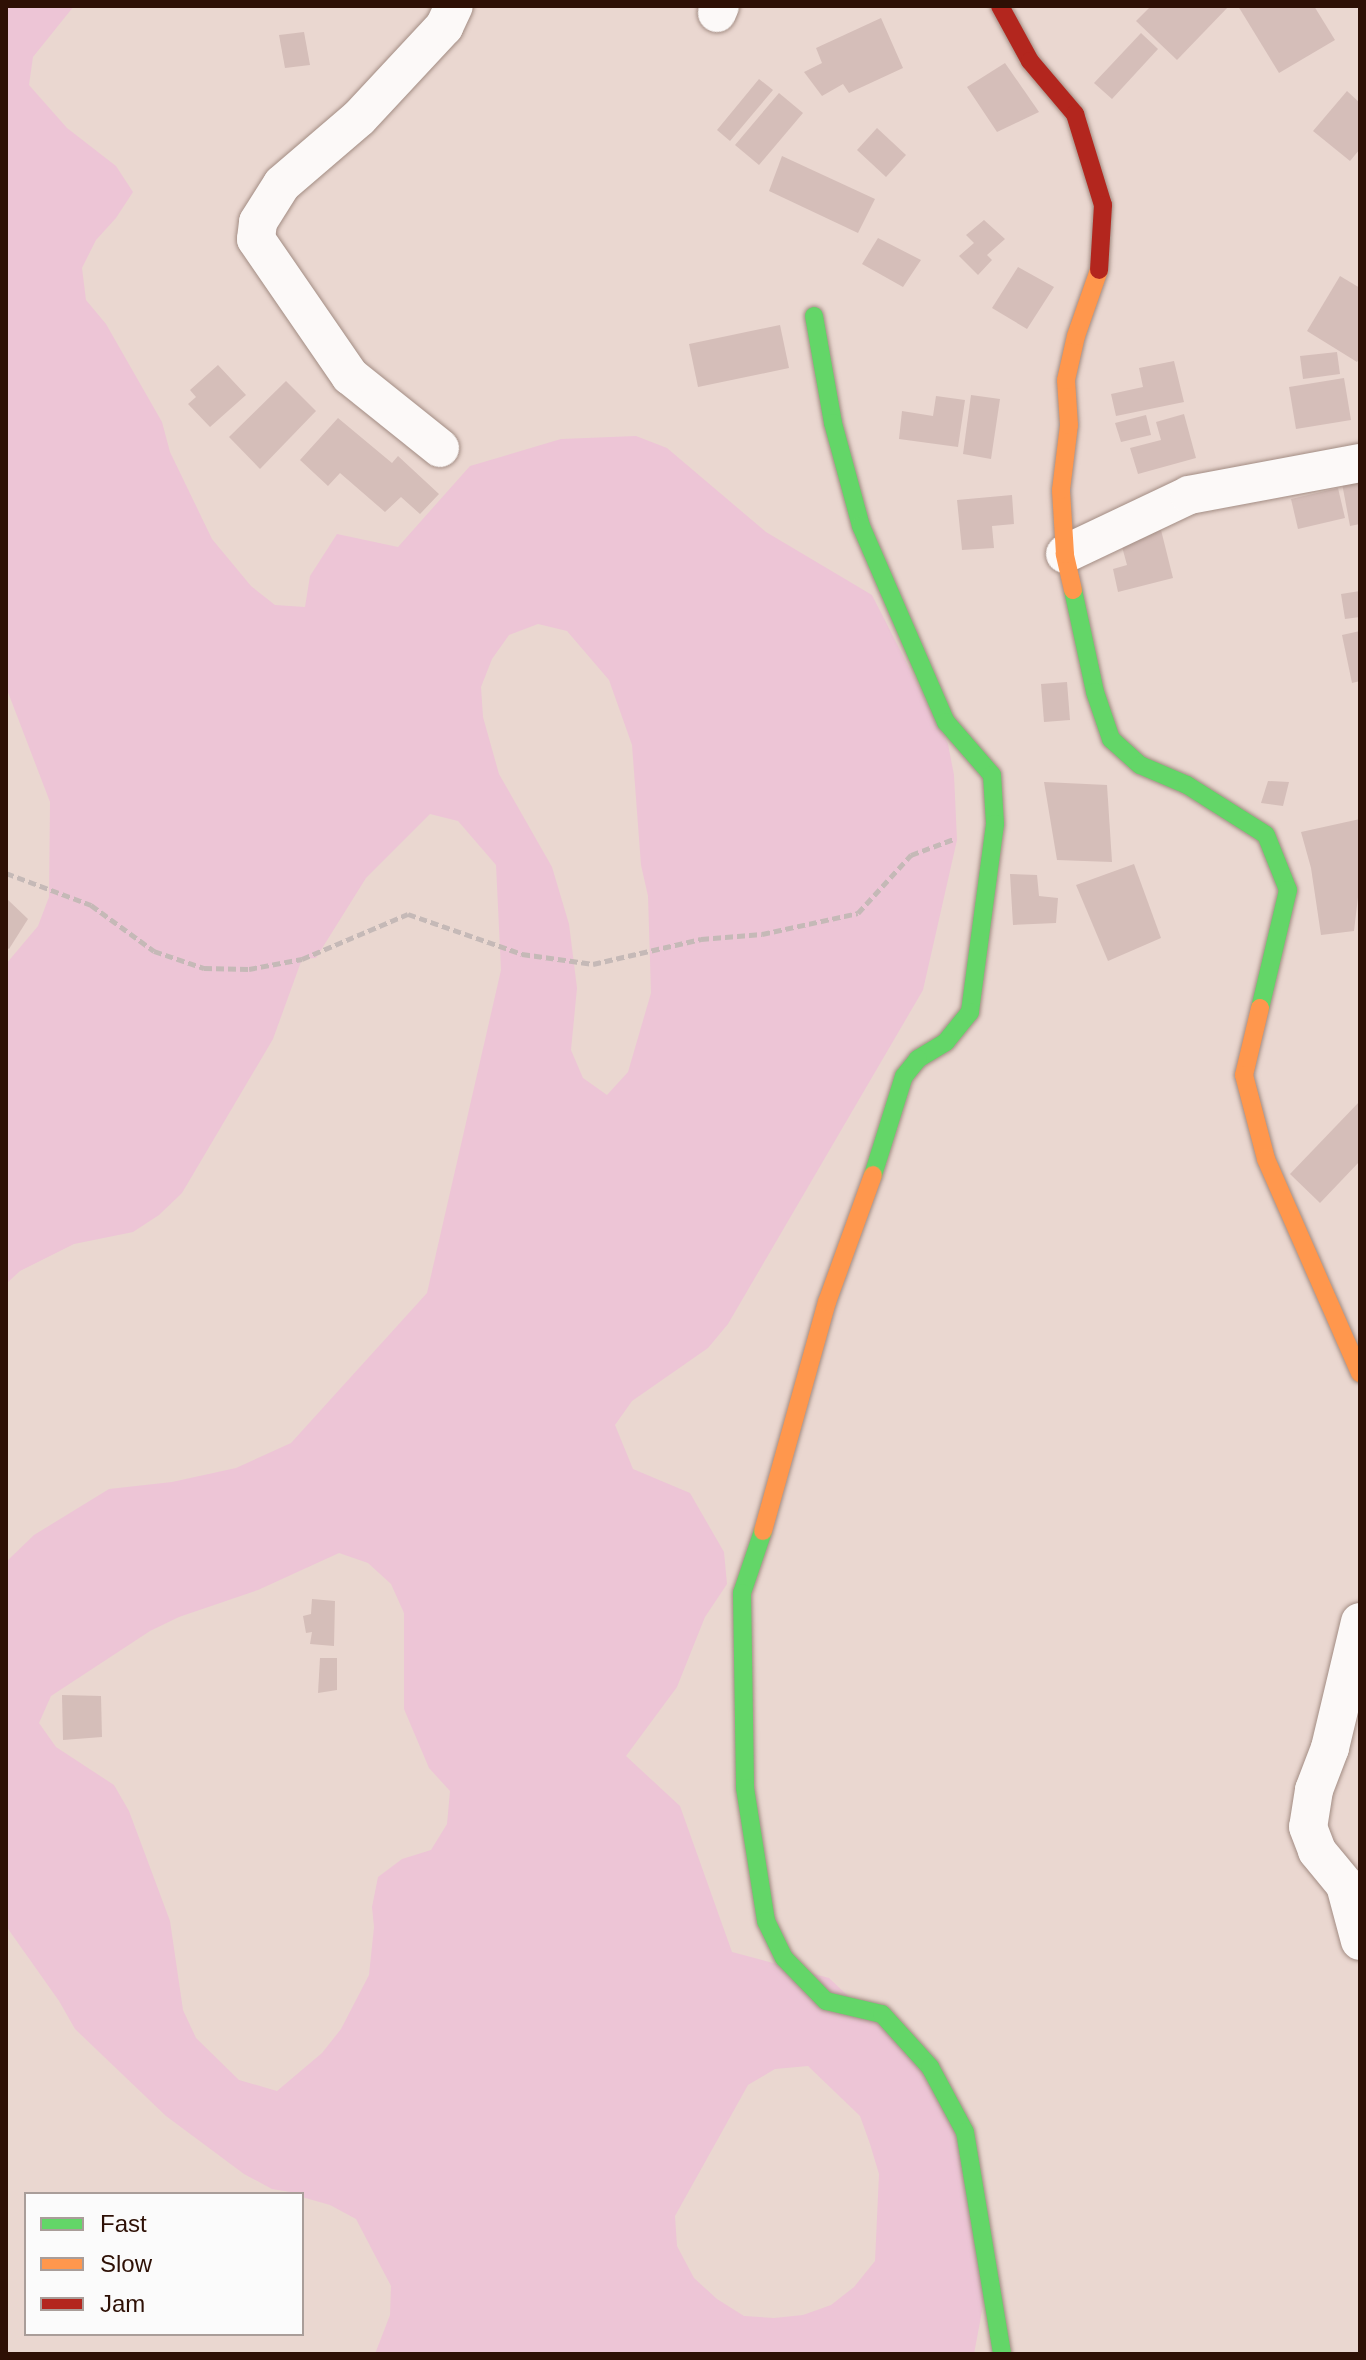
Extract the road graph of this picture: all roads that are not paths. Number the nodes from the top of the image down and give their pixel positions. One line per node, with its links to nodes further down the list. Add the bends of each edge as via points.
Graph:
1 (454, 6): 4 (street, via 444,27 359,118 282,184 258,222 256,239 350,376)
2 (1000, 6): 6 (street, via 1030,61 1075,114 1103,205 1098,279 1066,380 1069,425 1061,490)
3 (814, 316): 10 (street, via 833,423 861,526 946,722 992,775 995,824 970,1012 946,1042 918,1059 904,1076 827,1302 779,1483 742,1593 745,1788 766,1921 784,1958 826,2001 882,2014 930,2067 965,2132)
4 (440, 448)
5 (1360, 463): 6 (street, via 1189,495)
6 (1065, 554): 7 (street, via 1095,692 1111,739 1140,765 1187,785 1266,835 1288,890 1244,1075 1266,1159)
7 (1360, 1373)
8 (1360, 1622): 9 (street, via 1308,1827 1317,1851 1345,1885)
9 (1360, 1941)
10 (1002, 2354)

